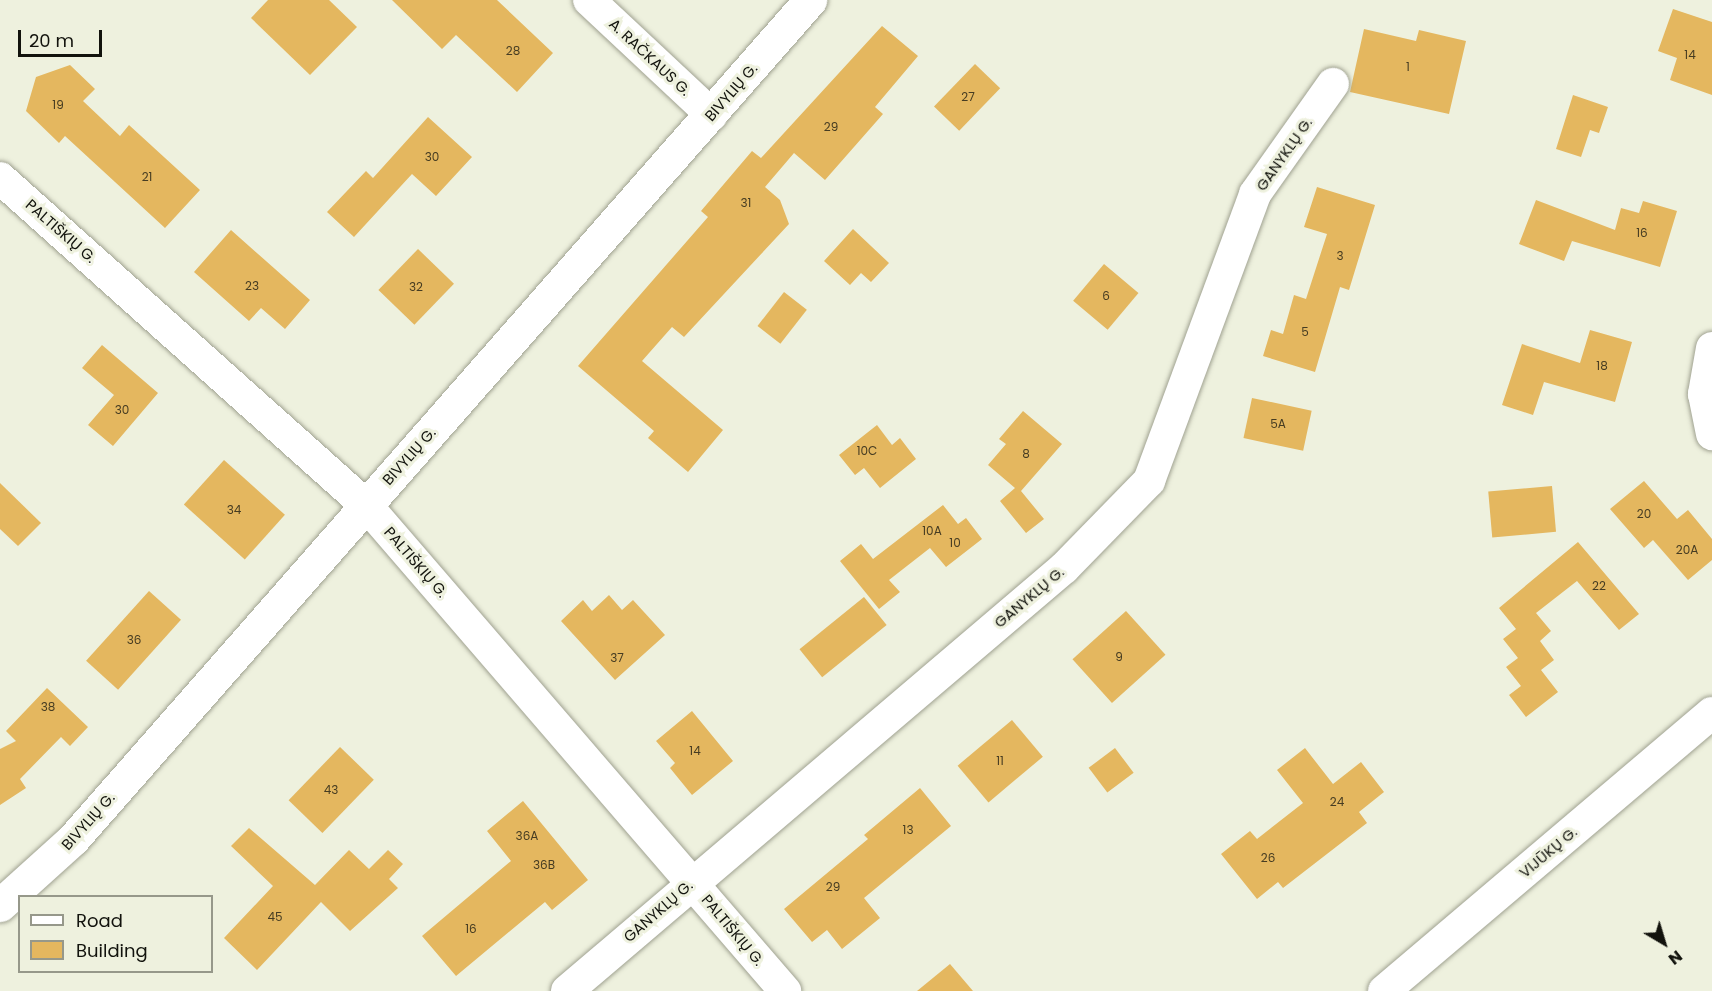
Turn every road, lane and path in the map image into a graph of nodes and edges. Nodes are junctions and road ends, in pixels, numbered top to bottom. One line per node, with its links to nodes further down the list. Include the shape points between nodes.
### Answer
1 (589, 0): 4 (street, A. RAČKAUS G.)
2 (810, 0): 4 (street, BIVYLIŲ G.)
3 (1333, 84): 10 (street, GANYKLŲ G., via 1255,194 1149,481 1064,568)
4 (712, 115): 8 (street, BIVYLIŲ G.)
5 (0, 178): 8 (street, PALTIŠKIŲ G.)
6 (1712, 348): 7 (street, via 1704,394)
7 (1712, 434)
8 (366, 505): 10 (street, PALTIŠKIŲ G.); 11 (street, BIVYLIŲ G., via 73,839)
9 (1712, 713): 14 (street, VIJŪKŲ G.)
10 (692, 881): 12 (street, GANYKLŲ G.); 13 (street, PALTIŠKIŲ G.)
11 (0, 905)
12 (567, 991)
13 (785, 991)
14 (1384, 991)

